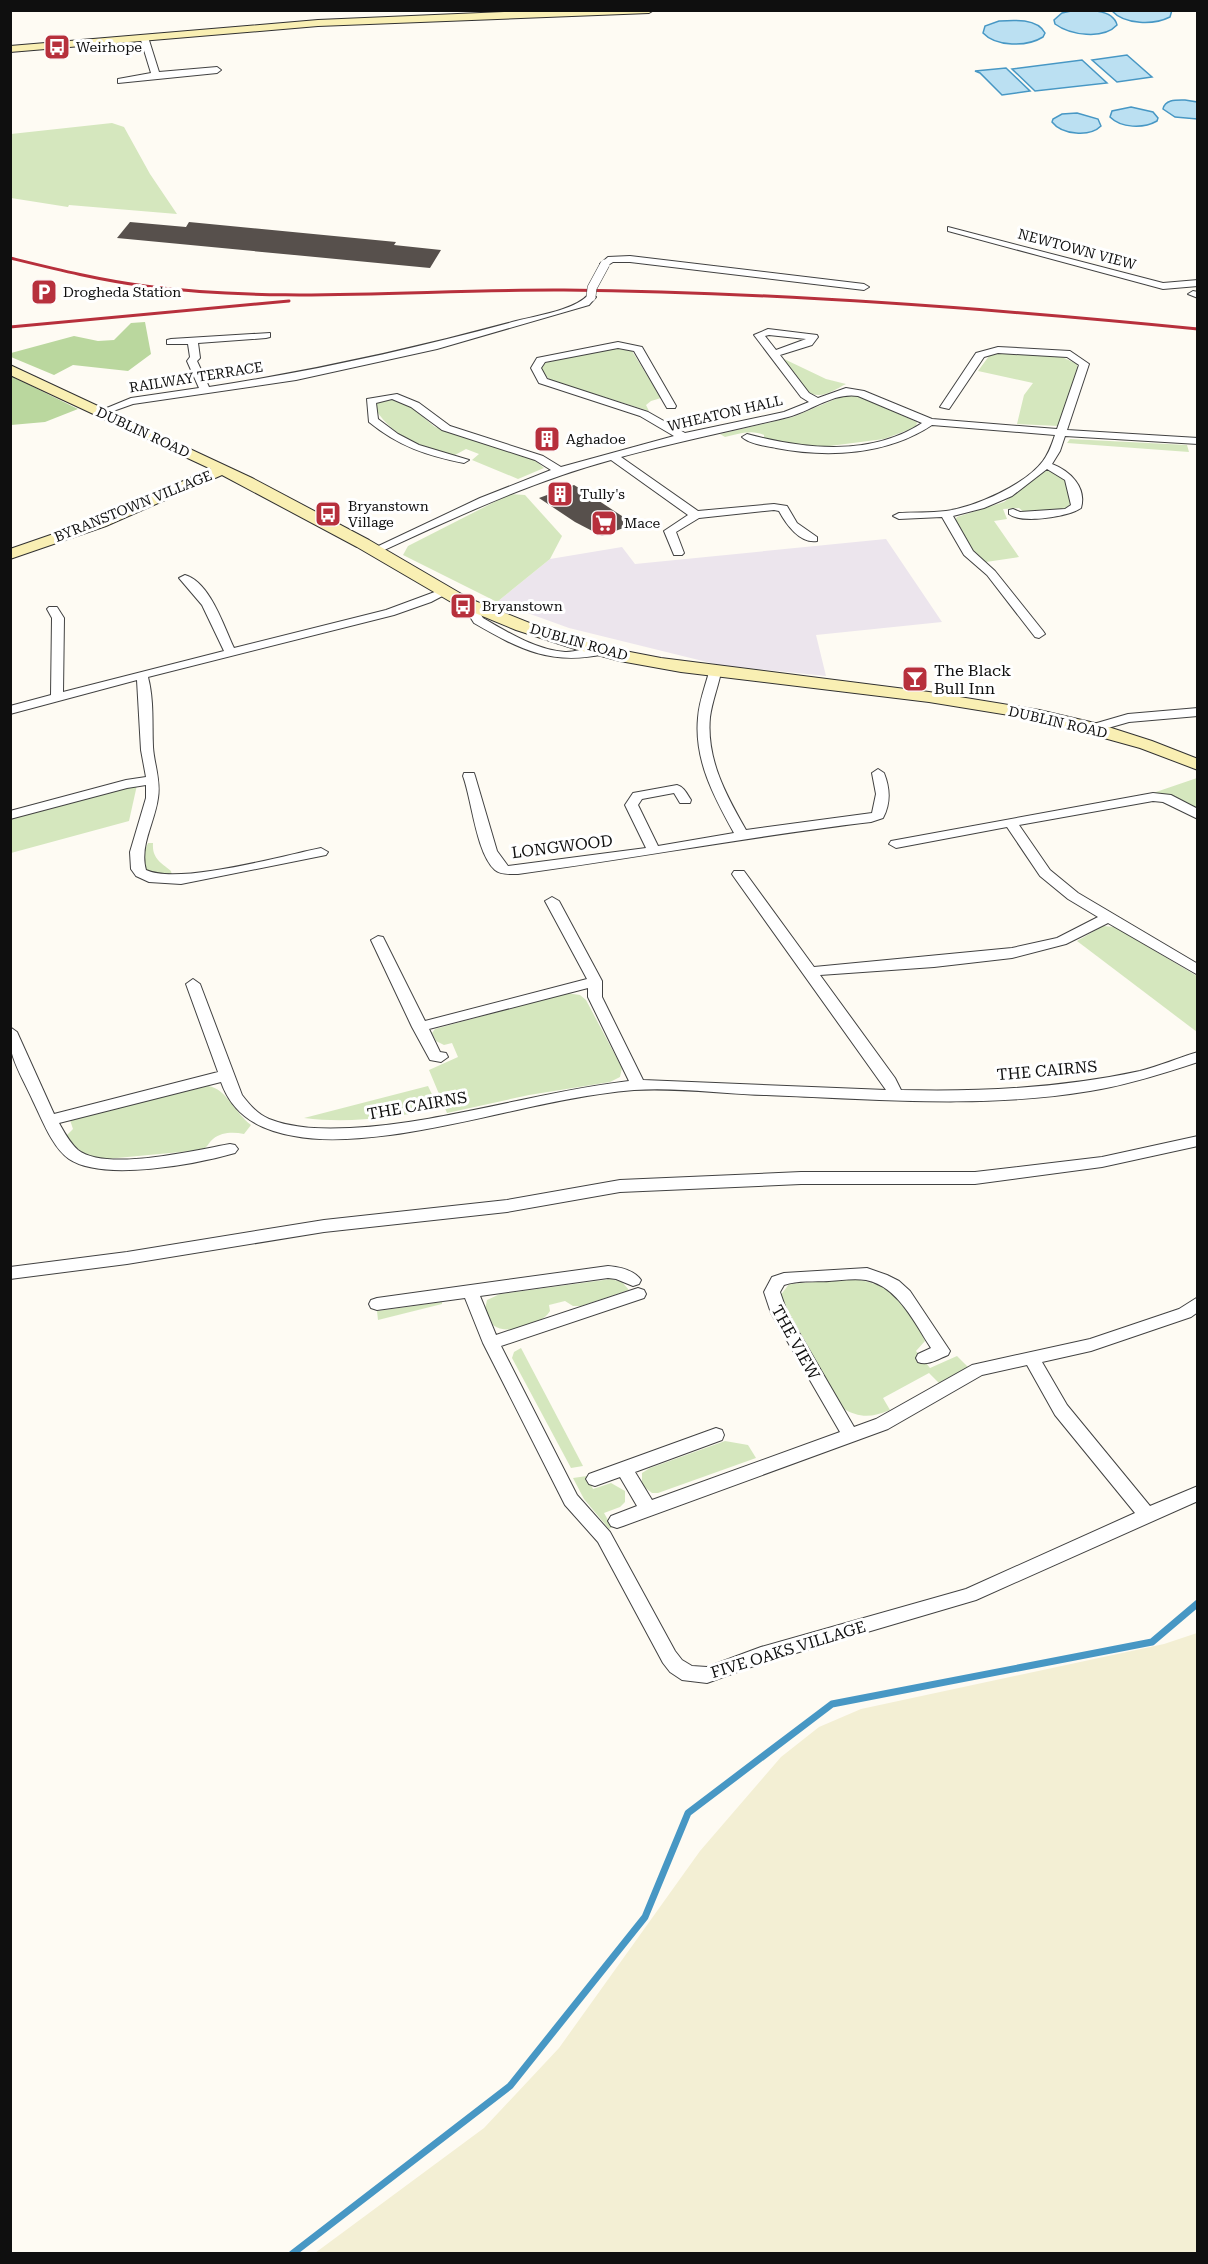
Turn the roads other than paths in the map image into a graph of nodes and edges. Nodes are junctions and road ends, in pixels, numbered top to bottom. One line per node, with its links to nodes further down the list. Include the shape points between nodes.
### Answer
1 (649, 10): 2 (main road, via 352,21)
2 (144, 38): 3 (main road); 5 (street)
3 (10, 49)
4 (217, 70): 5 (street)
5 (156, 75): 6 (street)
6 (121, 81)
7 (951, 229): 8 (street, NEWTOWN VIEW, via 1163,286)
8 (1197, 282)
9 (864, 287): 15 (street, RAILWAY TERRACE, bridge, via 611,259 592,288 591,297 580,305 527,323 296,377)
10 (266, 335): 11 (street)
11 (193, 340): 12 (street); 15 (street, via 192,361)
12 (171, 342)
13 (774, 354): 16 (street, via 805,395)
14 (10, 369): 19 (main road, DUBLIN ROAD)
15 (205, 390): 19 (street, RAILWAY TERRACE, via 131,401)
16 (816, 402): 20 (street, WHEATON HALL, via 853,391); 22 (street, WHEATON HALL, via 788,414)
17 (671, 406): 22 (street, via 638,349 618,345 568,353 541,360 536,368 543,381 645,414)
18 (945, 407): 21 (street, via 981,355 998,350 1070,354 1084,364)
19 (102, 412): 28 (main road, DUBLIN ROAD)
20 (930, 422): 21 (street, WHEATON HALL); 23 (street, via 907,436 820,450 790,449)
21 (1061, 432): 24 (street, WHEATON HALL); 27 (street)
22 (683, 437): 25 (street, WHEATON HALL)
23 (747, 437)
24 (1197, 441)
25 (613, 457): 29 (street, WHEATON HALL); 32 (street)
26 (464, 460): 29 (street, via 429,454 395,438 373,420 371,401 393,396 415,405 446,428 538,458)
27 (1046, 465): 30 (street, via 1072,479 1077,506 1068,512 1018,516); 31 (street, via 1008,494)
28 (222, 470): 35 (main road, DUBLIN ROAD); 37 (main road, BYRANSTOWN VILLAGE, via 100,523)
29 (559, 471): 35 (street, WHEATON HALL, via 484,500)
30 (1013, 512)
31 (946, 514): 33 (street); 41 (street, via 968,553 992,573)
32 (696, 515): 34 (street, via 783,508 792,525); 36 (street, via 670,531)
33 (899, 516)
34 (813, 539)
35 (376, 550): 39 (main road, DUBLIN ROAD)
36 (678, 553)
37 (10, 554)
38 (185, 578): 42 (street, via 213,610)
39 (444, 592): 42 (street, via 421,603); 43 (main road, DUBLIN ROAD, via 549,635 600,651)
40 (53, 609): 45 (street, via 58,618)
41 (1039, 634)
42 (231, 653): 44 (street)
43 (715, 672): 48 (main road, DUBLIN ROAD, via 925,697); 57 (street, via 704,717 705,759)
44 (141, 674): 45 (street); 52 (street)
45 (57, 697): 46 (street)
46 (10, 710)
47 (1197, 712): 48 (street, via 1128,718)
48 (1094, 728): 49 (main road, DUBLIN ROAD)
49 (1197, 765)
50 (879, 773): 57 (street, LONGWOOD, via 884,800 878,815)
51 (469, 776): 59 (street, LONGWOOD, via 493,858 506,870)
52 (153, 780): 54 (street); 60 (street, via 136,860 146,877 181,880)
53 (685, 800): 59 (street, via 677,789 638,796 631,805)
54 (10, 815)
55 (1197, 815): 56 (street, via 1166,798 1153,797)
56 (1011, 823): 58 (street); 63 (street, via 1045,873)
57 (741, 834): 59 (street, LONGWOOD)
58 (896, 844)
59 (654, 850)
60 (321, 852)
61 (739, 874): 66 (street)
62 (552, 901): 67 (street)
63 (1108, 917): 65 (street); 66 (street, via 1061,941 1012,953)
64 (378, 940): 69 (street)
65 (1197, 971)
66 (811, 972): 75 (street)
67 (595, 981): 69 (street); 74 (street, via 595,998)
68 (193, 984): 73 (street, THE CAIRNS)
69 (419, 1027): 71 (street, via 435,1056)
70 (10, 1032): 76 (street)
71 (441, 1057)
72 (1197, 1057): 75 (street, THE CAIRNS, via 1176,1066 1091,1086 1024,1093)
73 (227, 1075): 74 (street, THE CAIRNS, via 236,1098 252,1116 277,1128 316,1133 400,1128); 76 (street)
74 (638, 1085): 75 (street, THE CAIRNS)
75 (896, 1095)
76 (51, 1120): 78 (street, via 62,1143 80,1159 92,1163 134,1164)
77 (1197, 1141): 79 (street, via 1102,1162 975,1178 801,1178 620,1186 507,1206 324,1226)
78 (230, 1149)
79 (10, 1274)
80 (470, 1291): 81 (street); 83 (street, FIVE OAKS VILLAGE); 83 (street, via 608,1272 619,1273 636,1287)
81 (377, 1304)
82 (1197, 1304): 84 (street, via 1185,1313 1091,1345)
83 (491, 1343): 92 (street, FIVE OAKS VILLAGE, via 571,1500 604,1537 669,1657 689,1674 707,1675 761,1655 970,1595)
84 (1030, 1357): 87 (street, via 978,1370 882,1424); 92 (street, via 1061,1410)
85 (924, 1358): 87 (street, THE VIEW, via 942,1351 893,1285 867,1274 814,1275 778,1281 772,1292 779,1313)
86 (716, 1435): 88 (street)
87 (850, 1435): 91 (street)
88 (624, 1469): 89 (street); 91 (street)
89 (595, 1479)
90 (1197, 1493): 92 (street, FIVE OAKS VILLAGE)
91 (648, 1509): 93 (street)
92 (1148, 1516)
93 (617, 1521)

